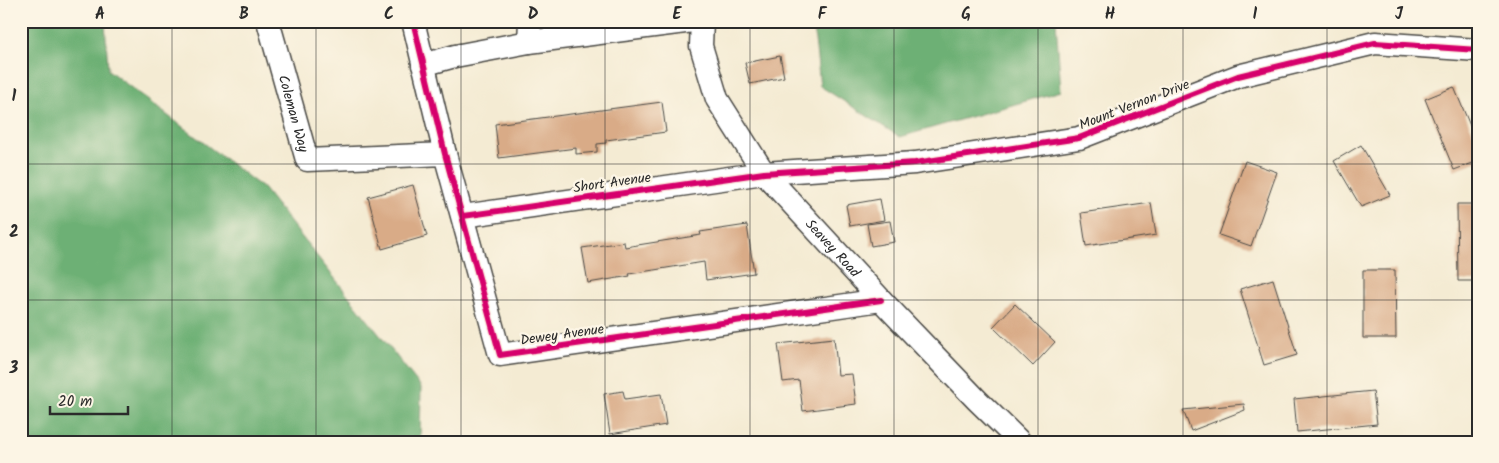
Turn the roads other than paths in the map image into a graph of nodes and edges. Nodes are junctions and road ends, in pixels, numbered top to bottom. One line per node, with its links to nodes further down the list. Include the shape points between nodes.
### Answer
1 (268, 21): 8 (street, Coleman Way, via 307,160)
2 (413, 21): 7 (street, Dewey Avenue)
3 (693, 21): 5 (street)
4 (702, 21): 9 (street, Seavey Road, via 701,46 717,99)
5 (530, 32): 7 (street)
6 (1478, 50): 9 (street, Mount Vernon Drive, via 1375,44 1238,76 1079,138 915,163)
7 (423, 65): 8 (street, Dewey Avenue)
8 (445, 154): 10 (street, Dewey Avenue)
9 (764, 173): 10 (street, Short Avenue); 11 (street, Seavey Road)
10 (463, 216): 11 (street, Dewey Avenue, via 500,355)
11 (881, 300): 12 (street, Seavey Road)
12 (1020, 442)

